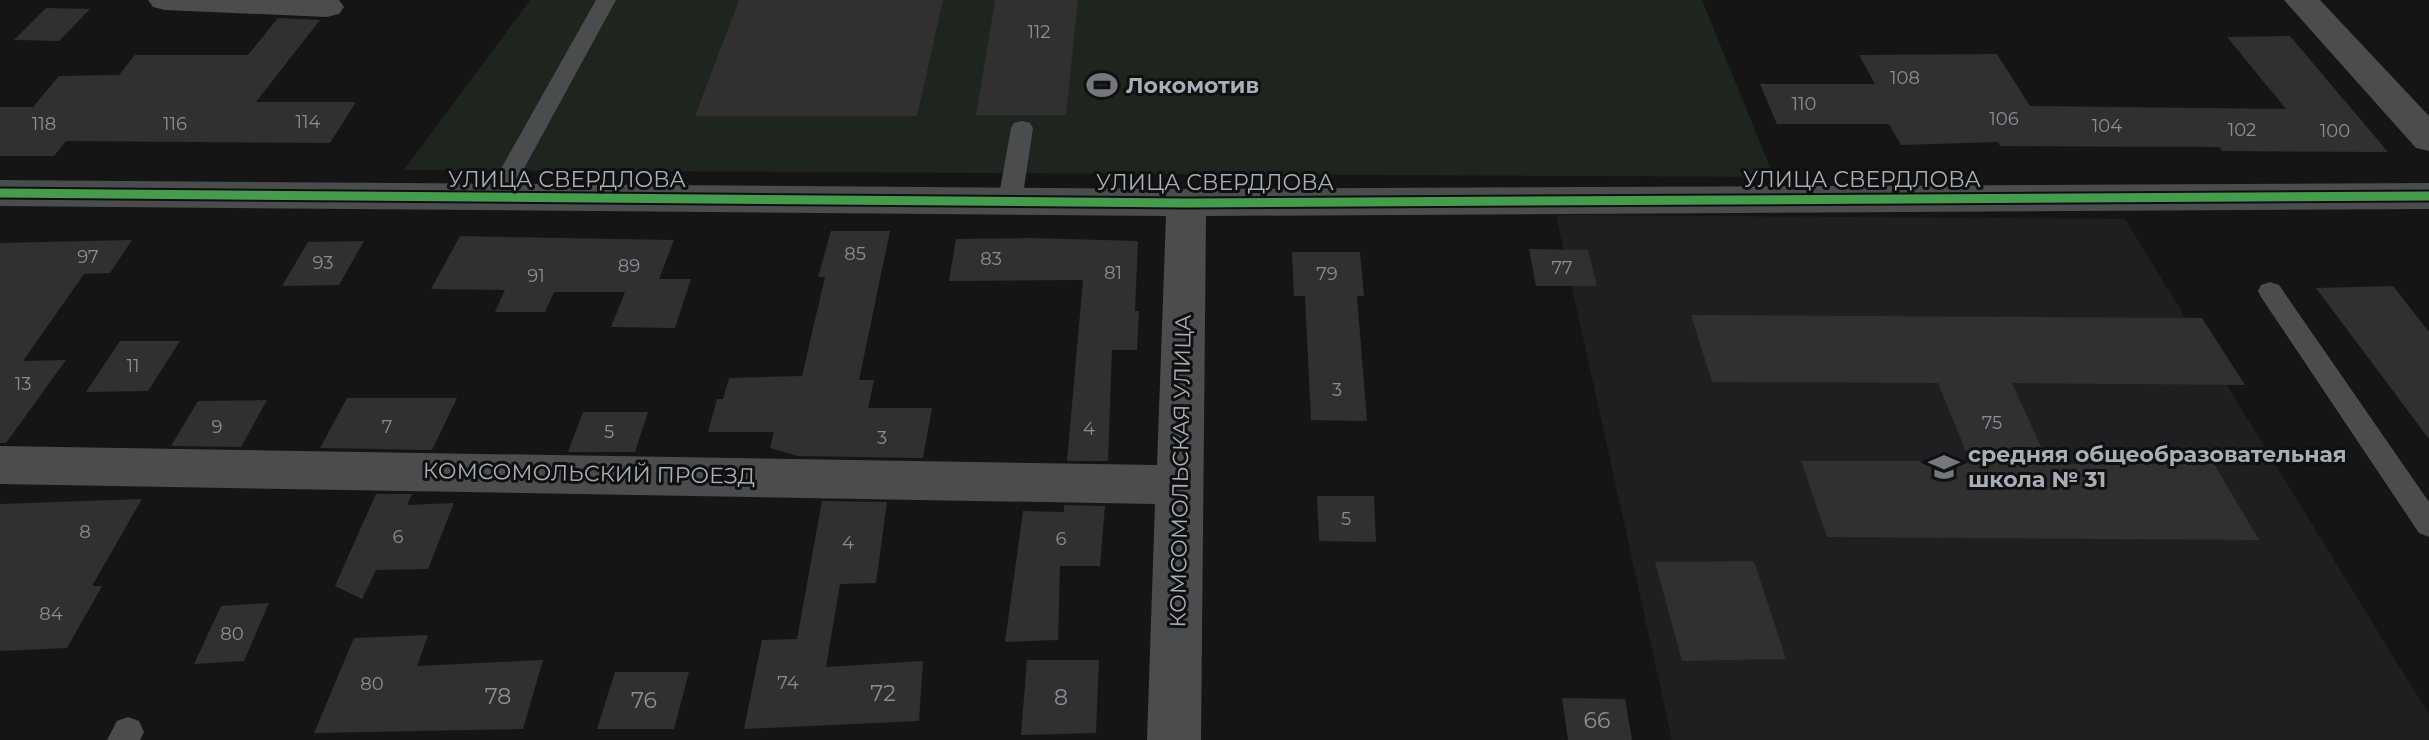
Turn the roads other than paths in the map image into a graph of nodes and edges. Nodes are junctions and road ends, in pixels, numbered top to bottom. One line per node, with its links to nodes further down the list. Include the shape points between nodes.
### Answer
1 (165, 0): 4 (street)
2 (606, 0): 9 (lane)
3 (2301, 0): 6 (street)
4 (327, 7)
5 (1022, 128): 10 (lane)
6 (2429, 139)
7 (0, 193): 9 (street, УЛИЦА СВЕРДЛОВА)
8 (2429, 196): 11 (street, УЛИЦА СВЕРДЛОВА)
9 (496, 199): 10 (street, УЛИЦА СВЕРДЛОВА)
10 (1010, 201): 11 (street, УЛИЦА СВЕРДЛОВА)
11 (1186, 203): 14 (street, КОМСОМОЛЬСКАЯ УЛИЦА)
12 (2270, 291): 15 (lane)
13 (0, 465): 14 (street, КОМСОМОЛЬСКИЙ ПРОЕЗД)
14 (1179, 485): 16 (street, КОМСОМОЛЬСКАЯ УЛИЦА)
15 (2429, 525)
16 (1174, 740)

